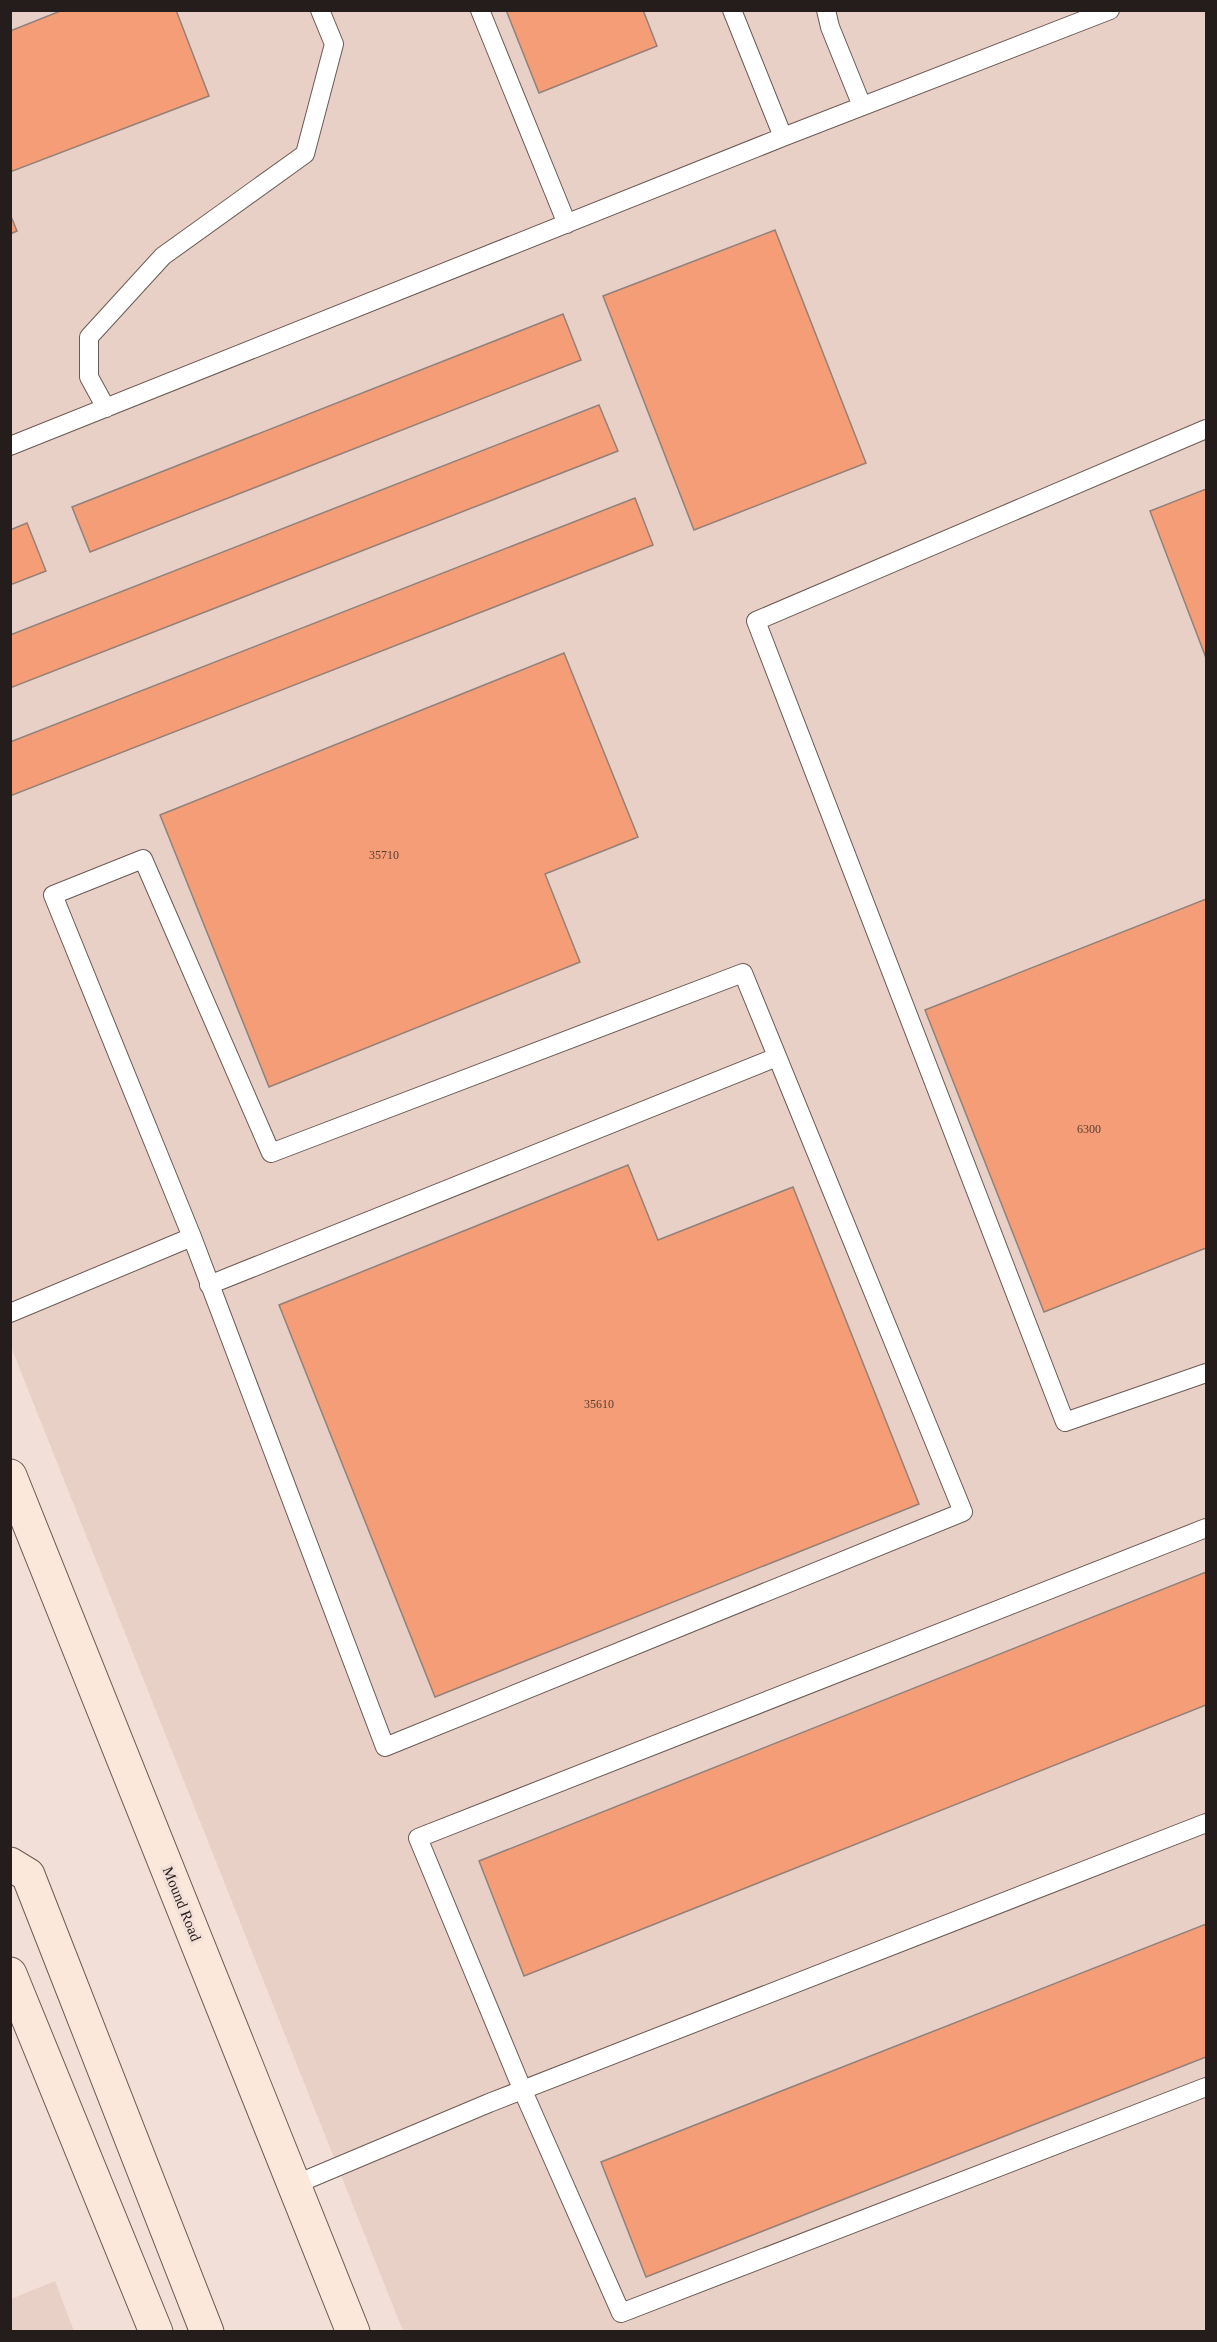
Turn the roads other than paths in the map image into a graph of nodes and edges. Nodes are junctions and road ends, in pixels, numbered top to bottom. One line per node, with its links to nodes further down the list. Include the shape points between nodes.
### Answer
1 (320, 10): 9 (lane, via 334,44 305,153 163,256 89,337 89,377)
2 (480, 10): 8 (lane)
3 (732, 10): 7 (lane)
4 (826, 10): 6 (lane)
5 (1110, 10): 6 (lane)
6 (862, 106): 7 (lane)
7 (783, 137): 8 (lane)
8 (567, 224): 9 (lane)
9 (106, 408): 11 (lane)
10 (1206, 429): 16 (lane, via 756,621 1065,1422)
11 (10, 446)
12 (777, 1057): 13 (lane, via 743,973 271,1153 143,859 53,895); 14 (lane); 14 (lane, via 963,1512 385,1747)
13 (192, 1237): 14 (lane); 15 (lane)
14 (209, 1285)
15 (10, 1313)
16 (1206, 1373)
17 (10, 1476): 24 (main road, Mound Road)
18 (1206, 1528): 23 (lane, via 418,1838)
19 (1206, 1823): 23 (lane)
20 (10, 1864): 26 (main road, via 28,1875)
21 (10, 1974): 25 (main road)
22 (1206, 2087): 23 (lane, via 621,2313)
23 (523, 2091): 24 (lane)
24 (294, 2185): 27 (main road, Mound Road)
25 (156, 2331)
26 (207, 2331)
27 (353, 2331)

